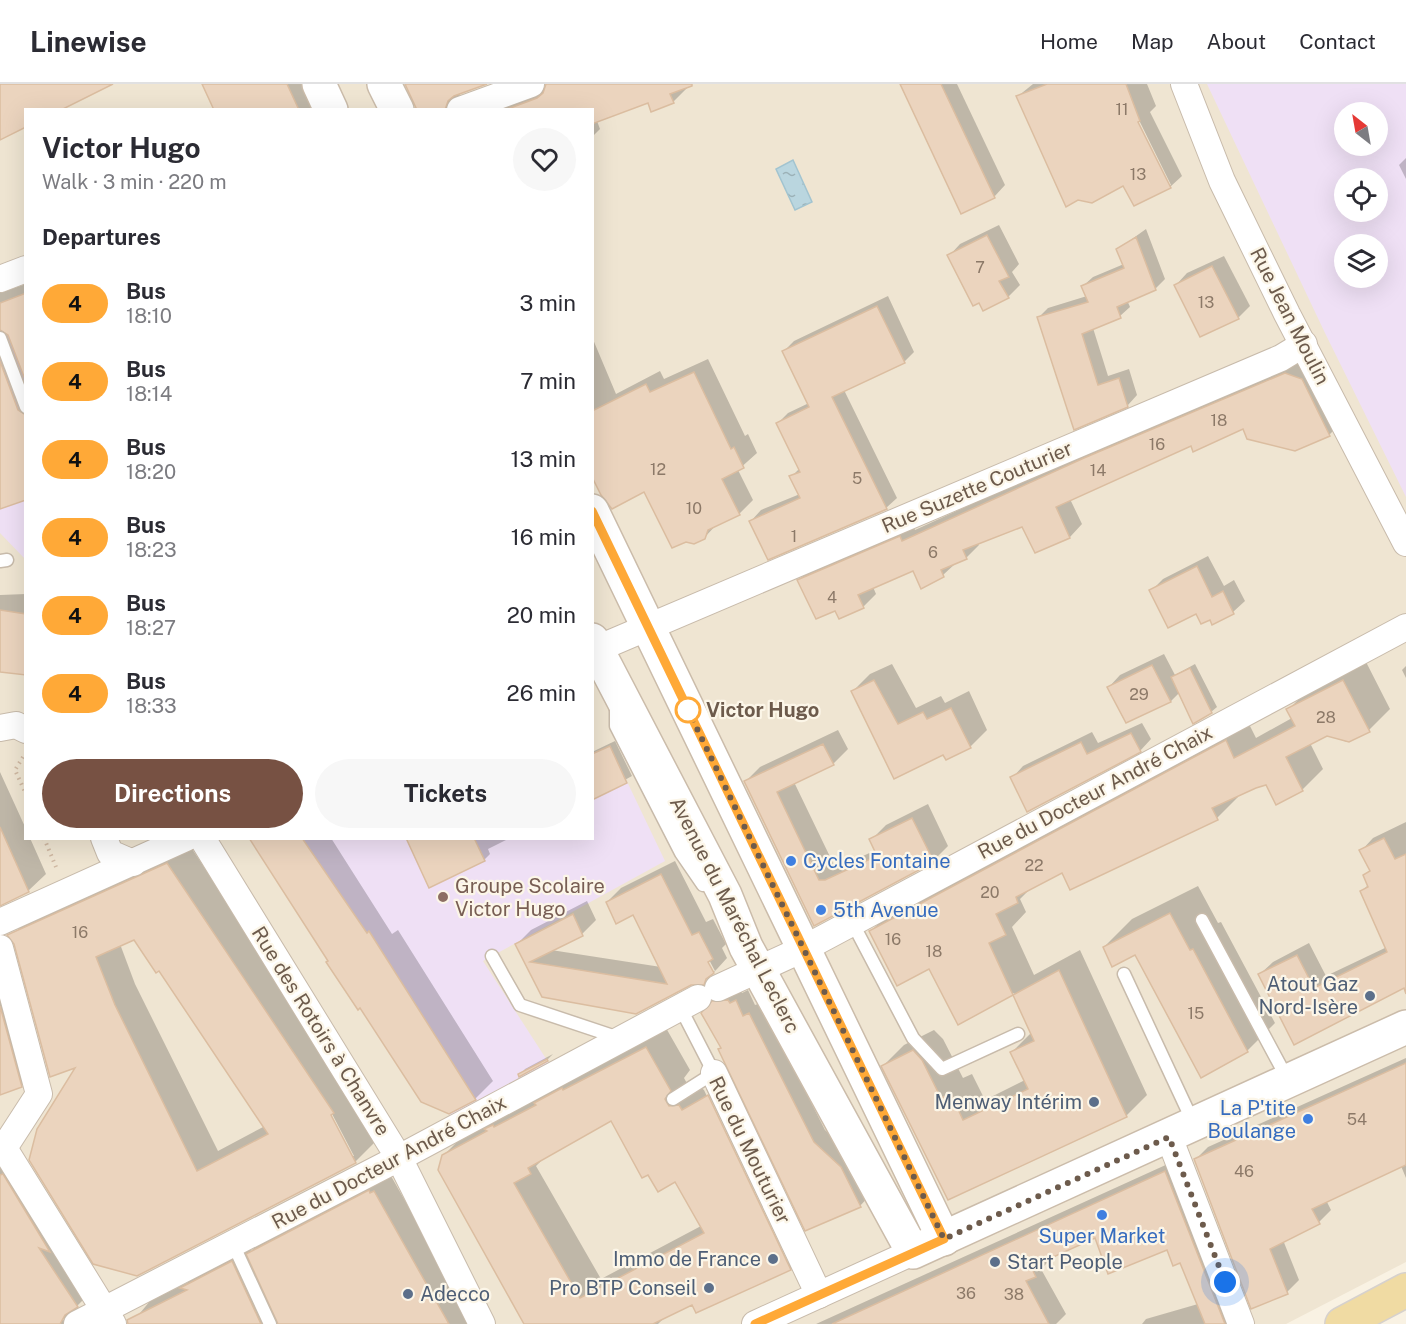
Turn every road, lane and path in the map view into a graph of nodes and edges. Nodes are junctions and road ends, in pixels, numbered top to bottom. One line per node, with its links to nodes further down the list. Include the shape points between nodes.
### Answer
1 (319, 84): 5 (street)
2 (384, 84): 6 (street)
3 (531, 84): 7 (street)
4 (1184, 84): 11 (street, Rue Jean Moulin, via 1222,181)
5 (330, 108)
6 (396, 108)
7 (465, 108)
8 (24, 270): 9 (street)
9 (0, 279)
10 (0, 338): 12 (lane)
11 (1304, 344): 14 (street, Rue Jean Moulin); 15 (street, Rue Suzette Couturier, via 1281,358)
12 (24, 402)
13 (594, 515): 15 (street)
14 (1406, 543)
15 (649, 626): 17 (street, Rue Suzette Couturier); 30 (street)
16 (1406, 627): 28 (street, Rue du Docteur André Chaix)
17 (594, 646): 32 (street, Avenue du Maréchal Leclerc, via 616,681)
18 (0, 728): 19 (street, via 16,725)
19 (24, 729)
20 (24, 756): 21 (path, via 15,770)
21 (24, 790)
22 (105, 840): 25 (street, via 110,853)
23 (182, 840): 25 (street)
24 (203, 840): 43 (street, Rue des Rotoirs à Chanvre)
25 (133, 863): 27 (street)
26 (1202, 920): 39 (lane)
27 (0, 922)
28 (852, 922): 30 (street, Rue du Docteur André Chaix); 36 (lane, via 913,1038 942,1070)
29 (0, 948): 42 (street, via 39,1094)
30 (803, 949): 32 (street, Rue du Docteur André Chaix); 44 (street)
31 (492, 956): 37 (lane, via 520,1005)
32 (753, 958): 34 (street, Rue du Docteur André Chaix); 46 (street, Avenue du Maréchal Leclerc)
33 (1124, 974): 41 (lane)
34 (699, 998): 37 (street, Rue du Docteur André Chaix); 38 (lane, Rue du Mouturier)
35 (1406, 1027): 39 (street)
36 (1018, 1034)
37 (620, 1039): 43 (street, Rue du Docteur André Chaix)
38 (714, 1074): 40 (lane); 48 (street, Rue du Mouturier)
39 (1289, 1081): 41 (street)
40 (673, 1099)
41 (1182, 1131): 44 (street); 54 (street)
42 (2, 1148): 49 (street)
43 (399, 1158): 45 (street, Rue du Docteur André Chaix); 52 (street, Rue des Rotoirs à Chanvre)
44 (944, 1239): 46 (street)
45 (233, 1244): 49 (street, Rue du Docteur André Chaix); 51 (lane)
46 (913, 1252): 48 (street)
47 (1406, 1290): 55 (main road)
48 (819, 1294): 53 (street)
49 (109, 1317): 50 (street, Rue du Docteur André Chaix)
50 (77, 1324)
51 (270, 1324)
52 (482, 1324)
53 (755, 1324)
54 (1240, 1324)
55 (1342, 1324)

